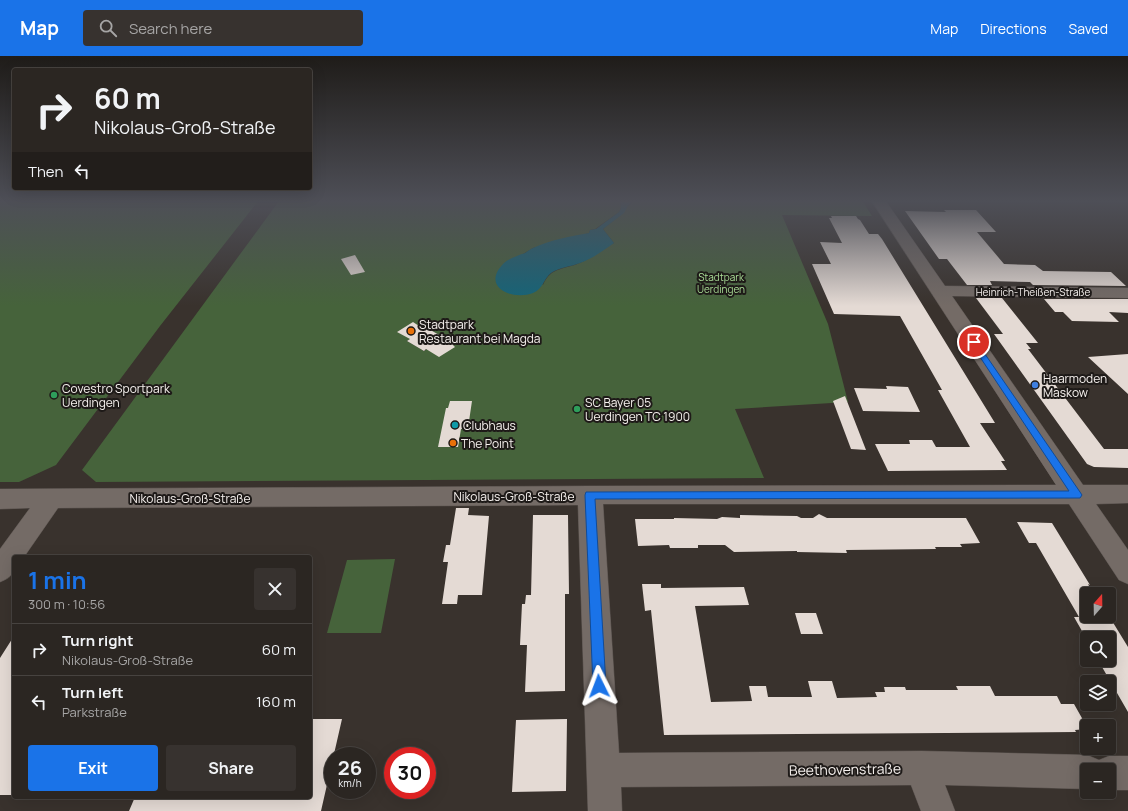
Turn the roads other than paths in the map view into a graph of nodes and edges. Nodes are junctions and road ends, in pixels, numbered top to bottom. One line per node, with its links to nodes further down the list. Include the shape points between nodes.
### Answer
1 (902, 235): 2 (street)
2 (939, 291): 3 (street, Heinrich-Theißen-Straße); 6 (street)
3 (1128, 293)
4 (1128, 494): 6 (street, Nikolaus-Groß-Straße)
5 (590, 495): 6 (street, Nikolaus-Groß-Straße); 8 (street, Nikolaus-Groß-Straße); 12 (street)
6 (1077, 495): 10 (street)
7 (0, 499): 8 (street, Nikolaus-Groß-Straße)
8 (51, 499): 9 (street)
9 (0, 570)
10 (1128, 572)
11 (922, 768): 12 (street, Beethovenstraße); 13 (street, Beethovenstraße); 17 (street)
12 (603, 770): 16 (street)
13 (1080, 772)
14 (1116, 773): 15 (street)
15 (1128, 773)
16 (605, 811)
17 (938, 811)

